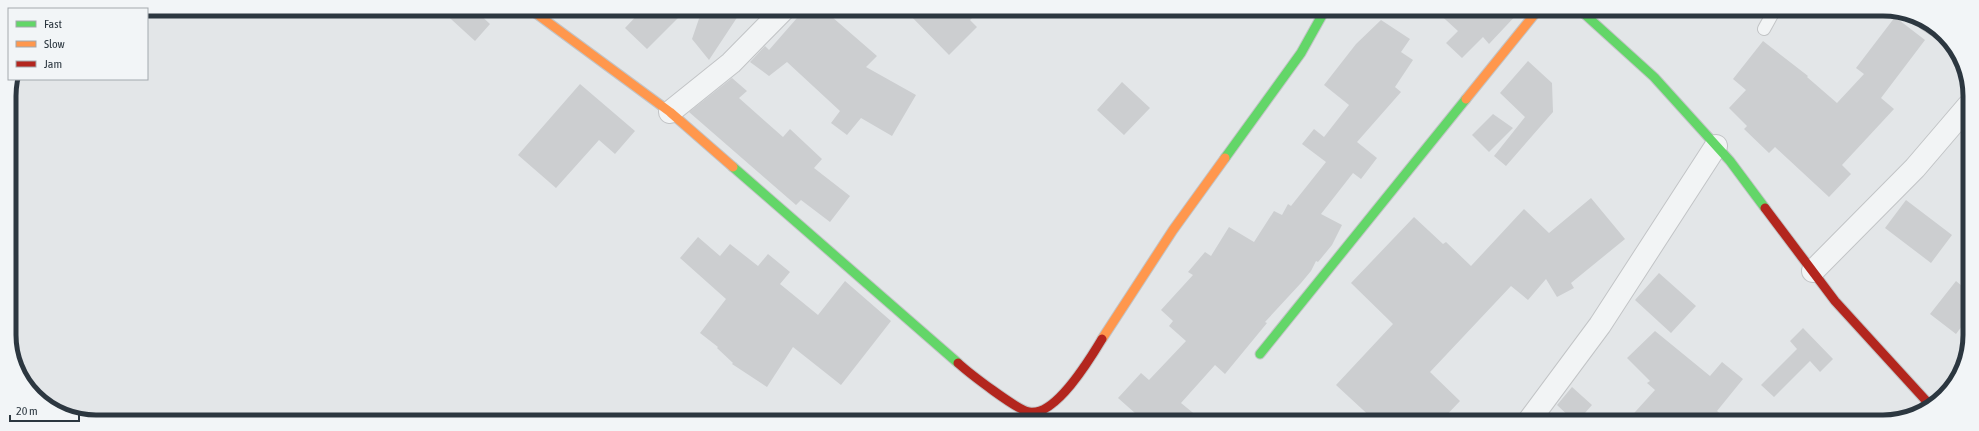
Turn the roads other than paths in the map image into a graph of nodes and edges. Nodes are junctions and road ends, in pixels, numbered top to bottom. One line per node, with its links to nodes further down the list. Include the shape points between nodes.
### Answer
1 (540, 16): 8 (street)
2 (778, 16): 8 (street, via 731,63)
3 (1322, 16): 14 (street, via 1301,53 1173,230 1080,374)
4 (1533, 16): 12 (street)
5 (1587, 16): 10 (street, via 1654,77)
6 (1771, 16): 7 (lane)
7 (1764, 29)
8 (670, 112): 14 (street, via 967,371 1014,404 1029,412)
9 (1963, 112): 11 (street, via 1915,168)
10 (1716, 146): 11 (street); 15 (street, via 1600,325)
11 (1813, 271): 13 (street, via 1835,301)
12 (1260, 354)
13 (1927, 402)
14 (1043, 415)
15 (1533, 415)

